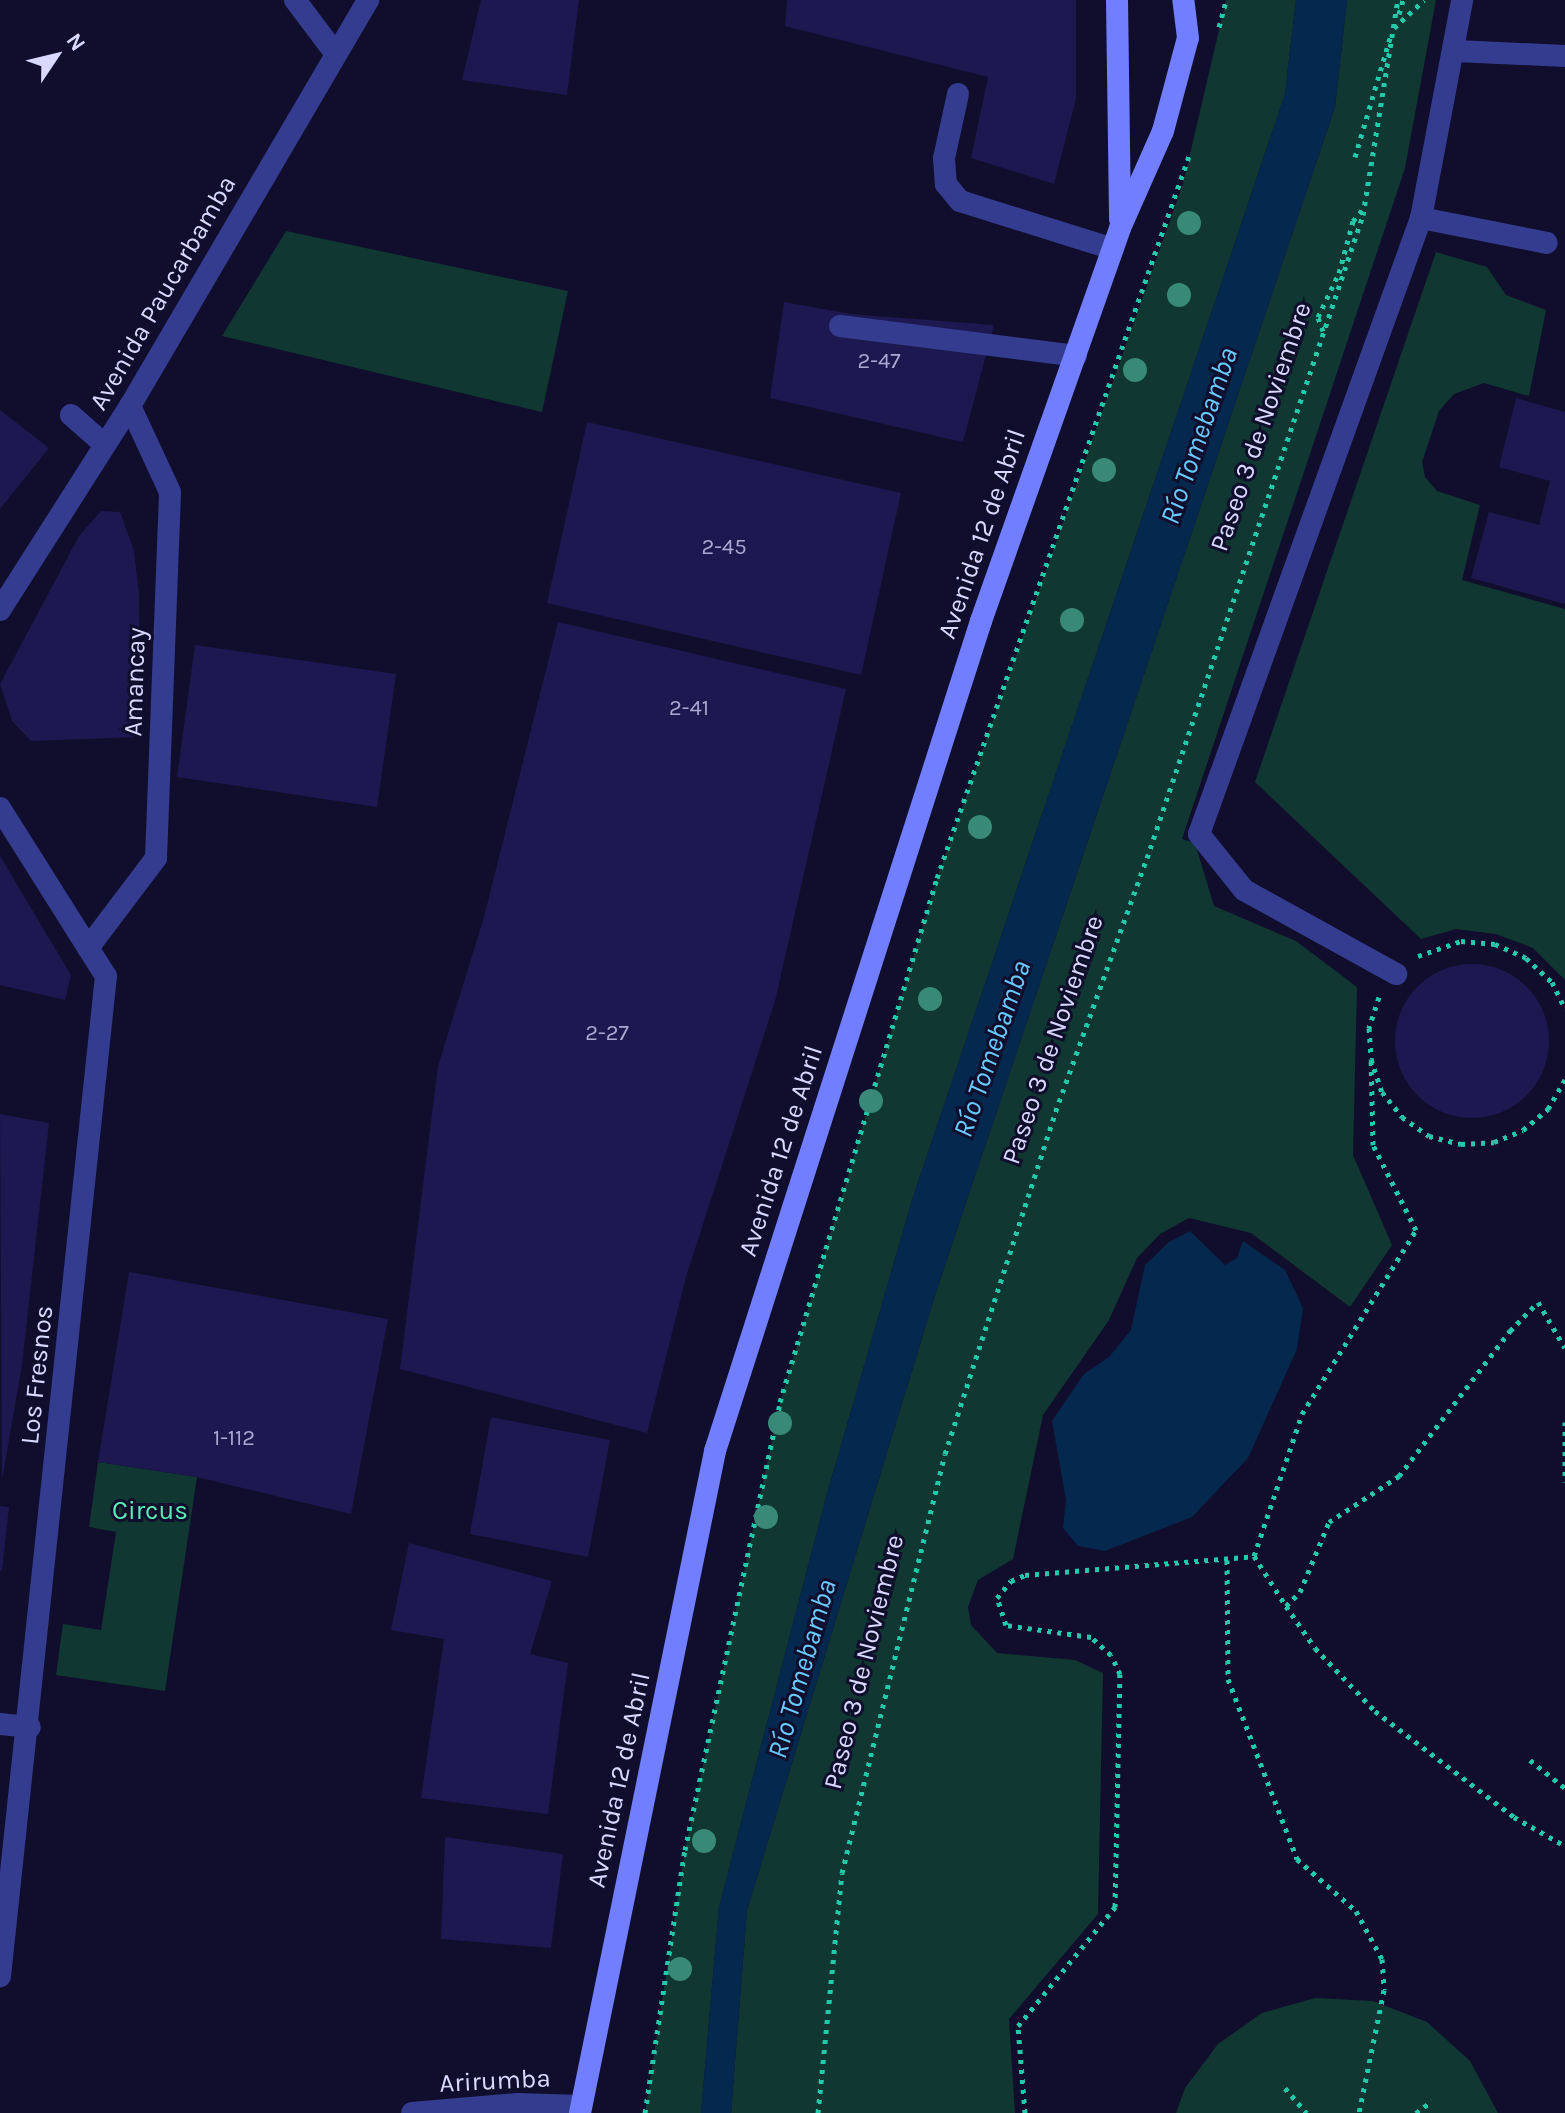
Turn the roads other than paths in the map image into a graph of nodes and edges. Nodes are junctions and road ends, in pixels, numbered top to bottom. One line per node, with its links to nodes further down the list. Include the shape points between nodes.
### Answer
1 (295, 0): 9 (street)
2 (368, 0): 9 (street, Avenida Paucarbamba)
3 (1183, 0): 7 (main road, Avenida 12 de Abril)
4 (1191, 0): 7 (main road)
5 (1462, 0): 8 (street)
6 (1116, 5): 13 (main road, Avenida 12 de Abril)
7 (1188, 38): 13 (main road, Avenida 12 de Abril, via 1163,131)
8 (1456, 51): 10 (street); 12 (street)
9 (335, 53): 17 (street, Avenida Paucarbamba)
10 (1565, 56)
11 (958, 94): 13 (street, via 944,158 946,184 960,201)
12 (1421, 218): 14 (street); 23 (street, via 1199,834 1244,890)
13 (1116, 238): 16 (main road, Avenida 12 de Abril)
14 (1547, 243)
15 (840, 326): 16 (street)
16 (1076, 356): 27 (main road, Avenida 12 de Abril, via 981,621 715,1451)
17 (130, 406): 19 (street, Avenida Paucarbamba); 22 (street, Amancay, via 170,492 156,858)
18 (71, 415): 19 (street)
19 (105, 445): 20 (street, Avenida Paucarbamba)
20 (0, 610)
21 (0, 808): 22 (street, Los Fresnos)
22 (88, 948): 25 (street, Los Fresnos, via 106,976)
23 (1396, 974)
24 (0, 1724): 25 (street)
25 (30, 1727): 26 (street, Los Fresnos)
26 (0, 1976)
27 (581, 2109): 28 (street, Arirumba, via 518,2104)
28 (412, 2113)

